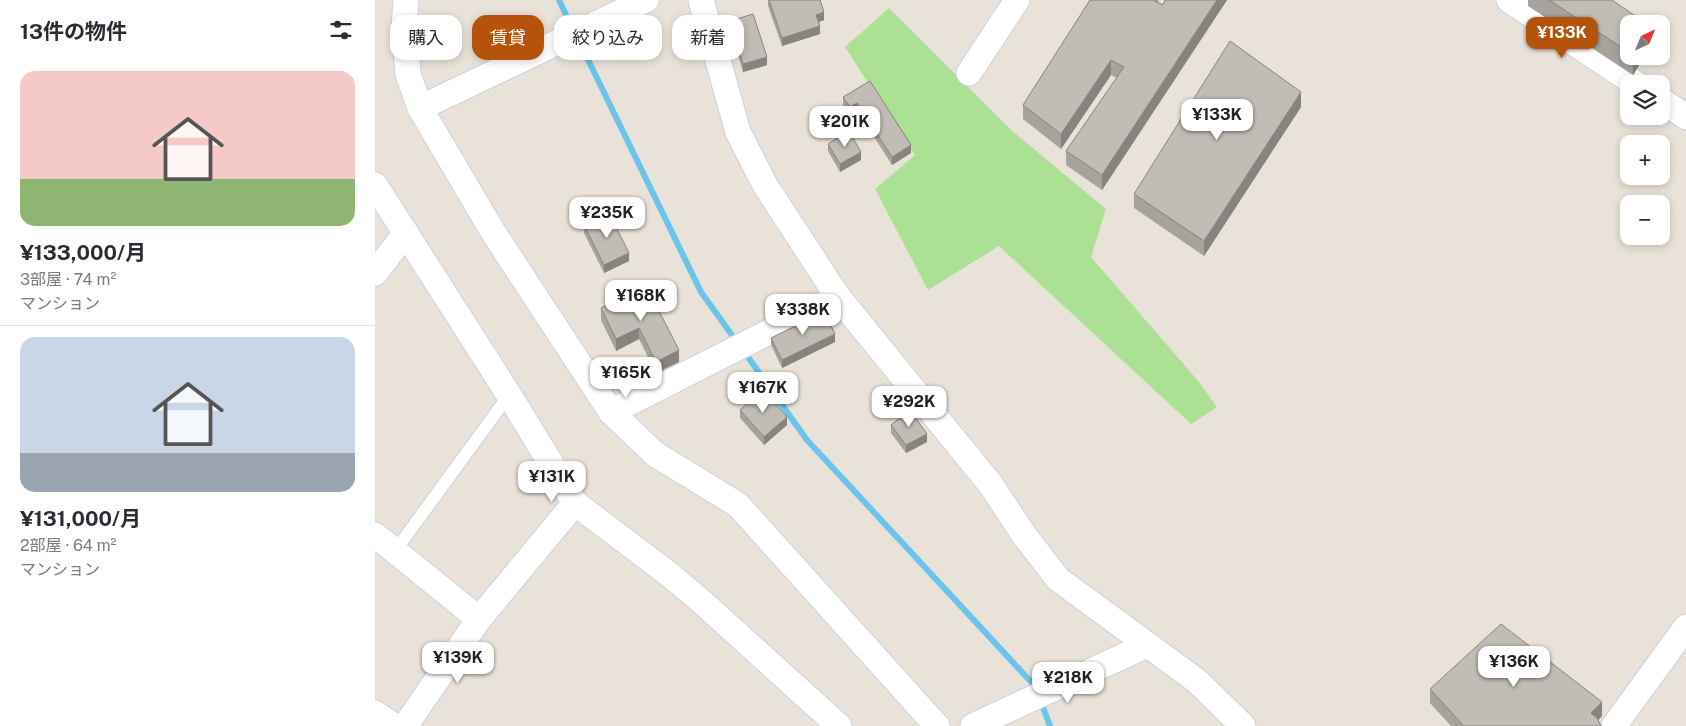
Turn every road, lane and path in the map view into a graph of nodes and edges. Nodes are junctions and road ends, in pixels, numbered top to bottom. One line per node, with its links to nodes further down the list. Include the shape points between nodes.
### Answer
1 (406, 0): 9 (street, via 404,28 408,74)
2 (645, 0): 9 (street)
3 (701, 0): 14 (street, via 738,132 765,185)
4 (1017, 0): 6 (street)
5 (1509, 0): 7 (street)
6 (969, 72)
7 (1622, 75)
8 (1670, 106): 10 (street)
9 (420, 108): 16 (street, via 493,232)
10 (1686, 117)
11 (375, 185): 12 (street)
12 (406, 233): 13 (street); 15 (street)
13 (375, 273)
14 (838, 298): 16 (street); 22 (street, via 991,485 1058,579)
15 (509, 395): 17 (street); 19 (lane)
16 (611, 412): 27 (street, via 655,454 738,505)
17 (575, 503): 20 (street); 26 (street, via 702,602)
18 (375, 536): 19 (street)
19 (395, 551): 20 (street)
20 (479, 619): 25 (street)
21 (1686, 627): 30 (street)
22 (1147, 645): 28 (street); 29 (street, via 1197,682)
23 (375, 713): 24 (street)
24 (394, 726)
25 (405, 726)
26 (839, 726)
27 (937, 726)
28 (973, 726)
29 (1243, 726)
30 (1614, 726)

